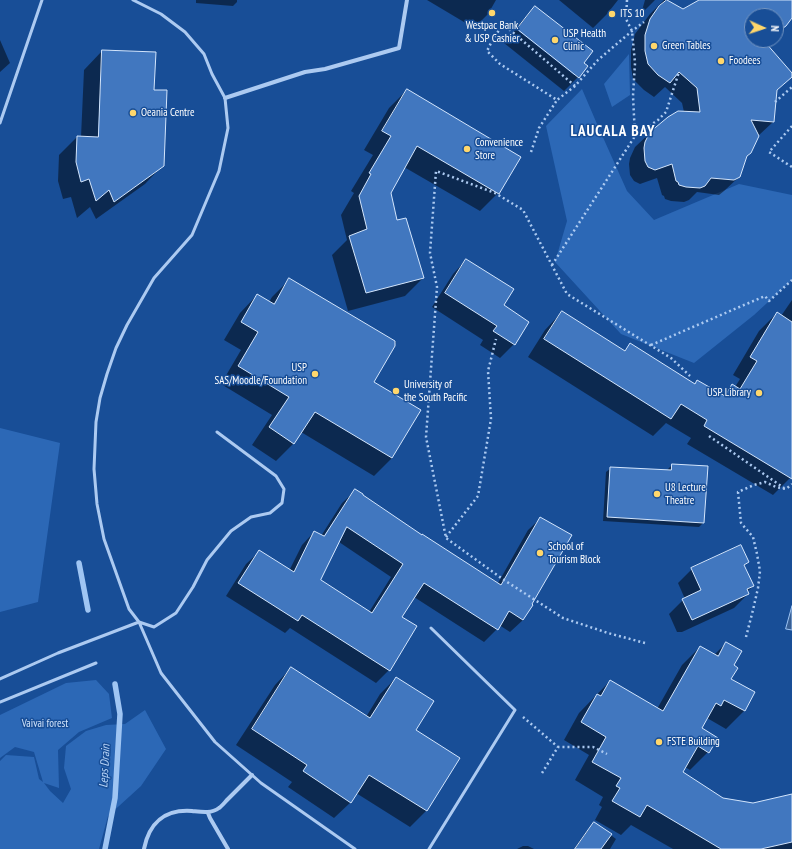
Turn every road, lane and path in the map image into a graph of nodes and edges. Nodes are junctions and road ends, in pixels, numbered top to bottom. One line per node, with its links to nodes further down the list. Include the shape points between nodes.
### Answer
1 (42, 0): 13 (lane)
2 (133, 0): 10 (lane, via 161,14 185,32 204,54)
3 (407, 0): 10 (street, via 399,48 325,69 305,72)
4 (626, 0): 6 (path, via 626,19)
5 (644, 22): 6 (path)
6 (632, 31): 8 (path, via 598,60); 15 (path, via 636,63 633,96)
7 (679, 72): 15 (path, via 666,112)
8 (575, 86): 11 (path); 11 (path, via 509,29 501,27 487,51 500,64)
9 (792, 87): 12 (path)
10 (225, 98): 28 (lane, via 228,128 219,171 192,235 154,278 127,325 116,348 100,398 96,422 96,504 104,539 129,609)
11 (557, 100): 16 (path, via 539,128)
12 (775, 102)
13 (0, 123)
14 (792, 126): 17 (path, via 769,152)
15 (635, 136): 18 (path)
16 (531, 152)
17 (792, 167)
18 (552, 265): 21 (path, via 567,294); 27 (path, via 523,210 495,193 436,171 430,253 437,287 426,437)
19 (792, 280): 21 (path, via 769,301 765,296)
20 (496, 339): 27 (path, via 488,371 491,419 478,496)
21 (651, 346): 22 (path, via 671,358)
22 (690, 376)
23 (217, 432): 28 (lane, via 276,476 284,489 282,503 270,513 251,517 231,531 207,560 176,613 154,626)
24 (709, 436): 26 (path)
25 (792, 484): 26 (path)
26 (786, 489): 30 (path, via 765,482 738,492 741,523 752,537 760,571)
27 (446, 538): 31 (path, via 563,618)
28 (139, 622): 33 (lane, via 58,653); 39 (lane, via 161,673 215,742)
29 (432, 628): 35 (lane)
30 (746, 637)
31 (645, 643)
32 (96, 663): 34 (lane)
33 (0, 679)
34 (0, 702)
35 (514, 710): 36 (path); 44 (lane)
36 (558, 747): 37 (path, via 593,747); 38 (path)
37 (607, 754)
38 (542, 773)
39 (252, 774): 40 (street, via 219,808); 43 (lane)
40 (208, 813): 41 (street, via 190,811 166,815 156,822 146,838); 42 (street)
41 (144, 849)
42 (228, 849)
43 (355, 849)
44 (429, 849)

